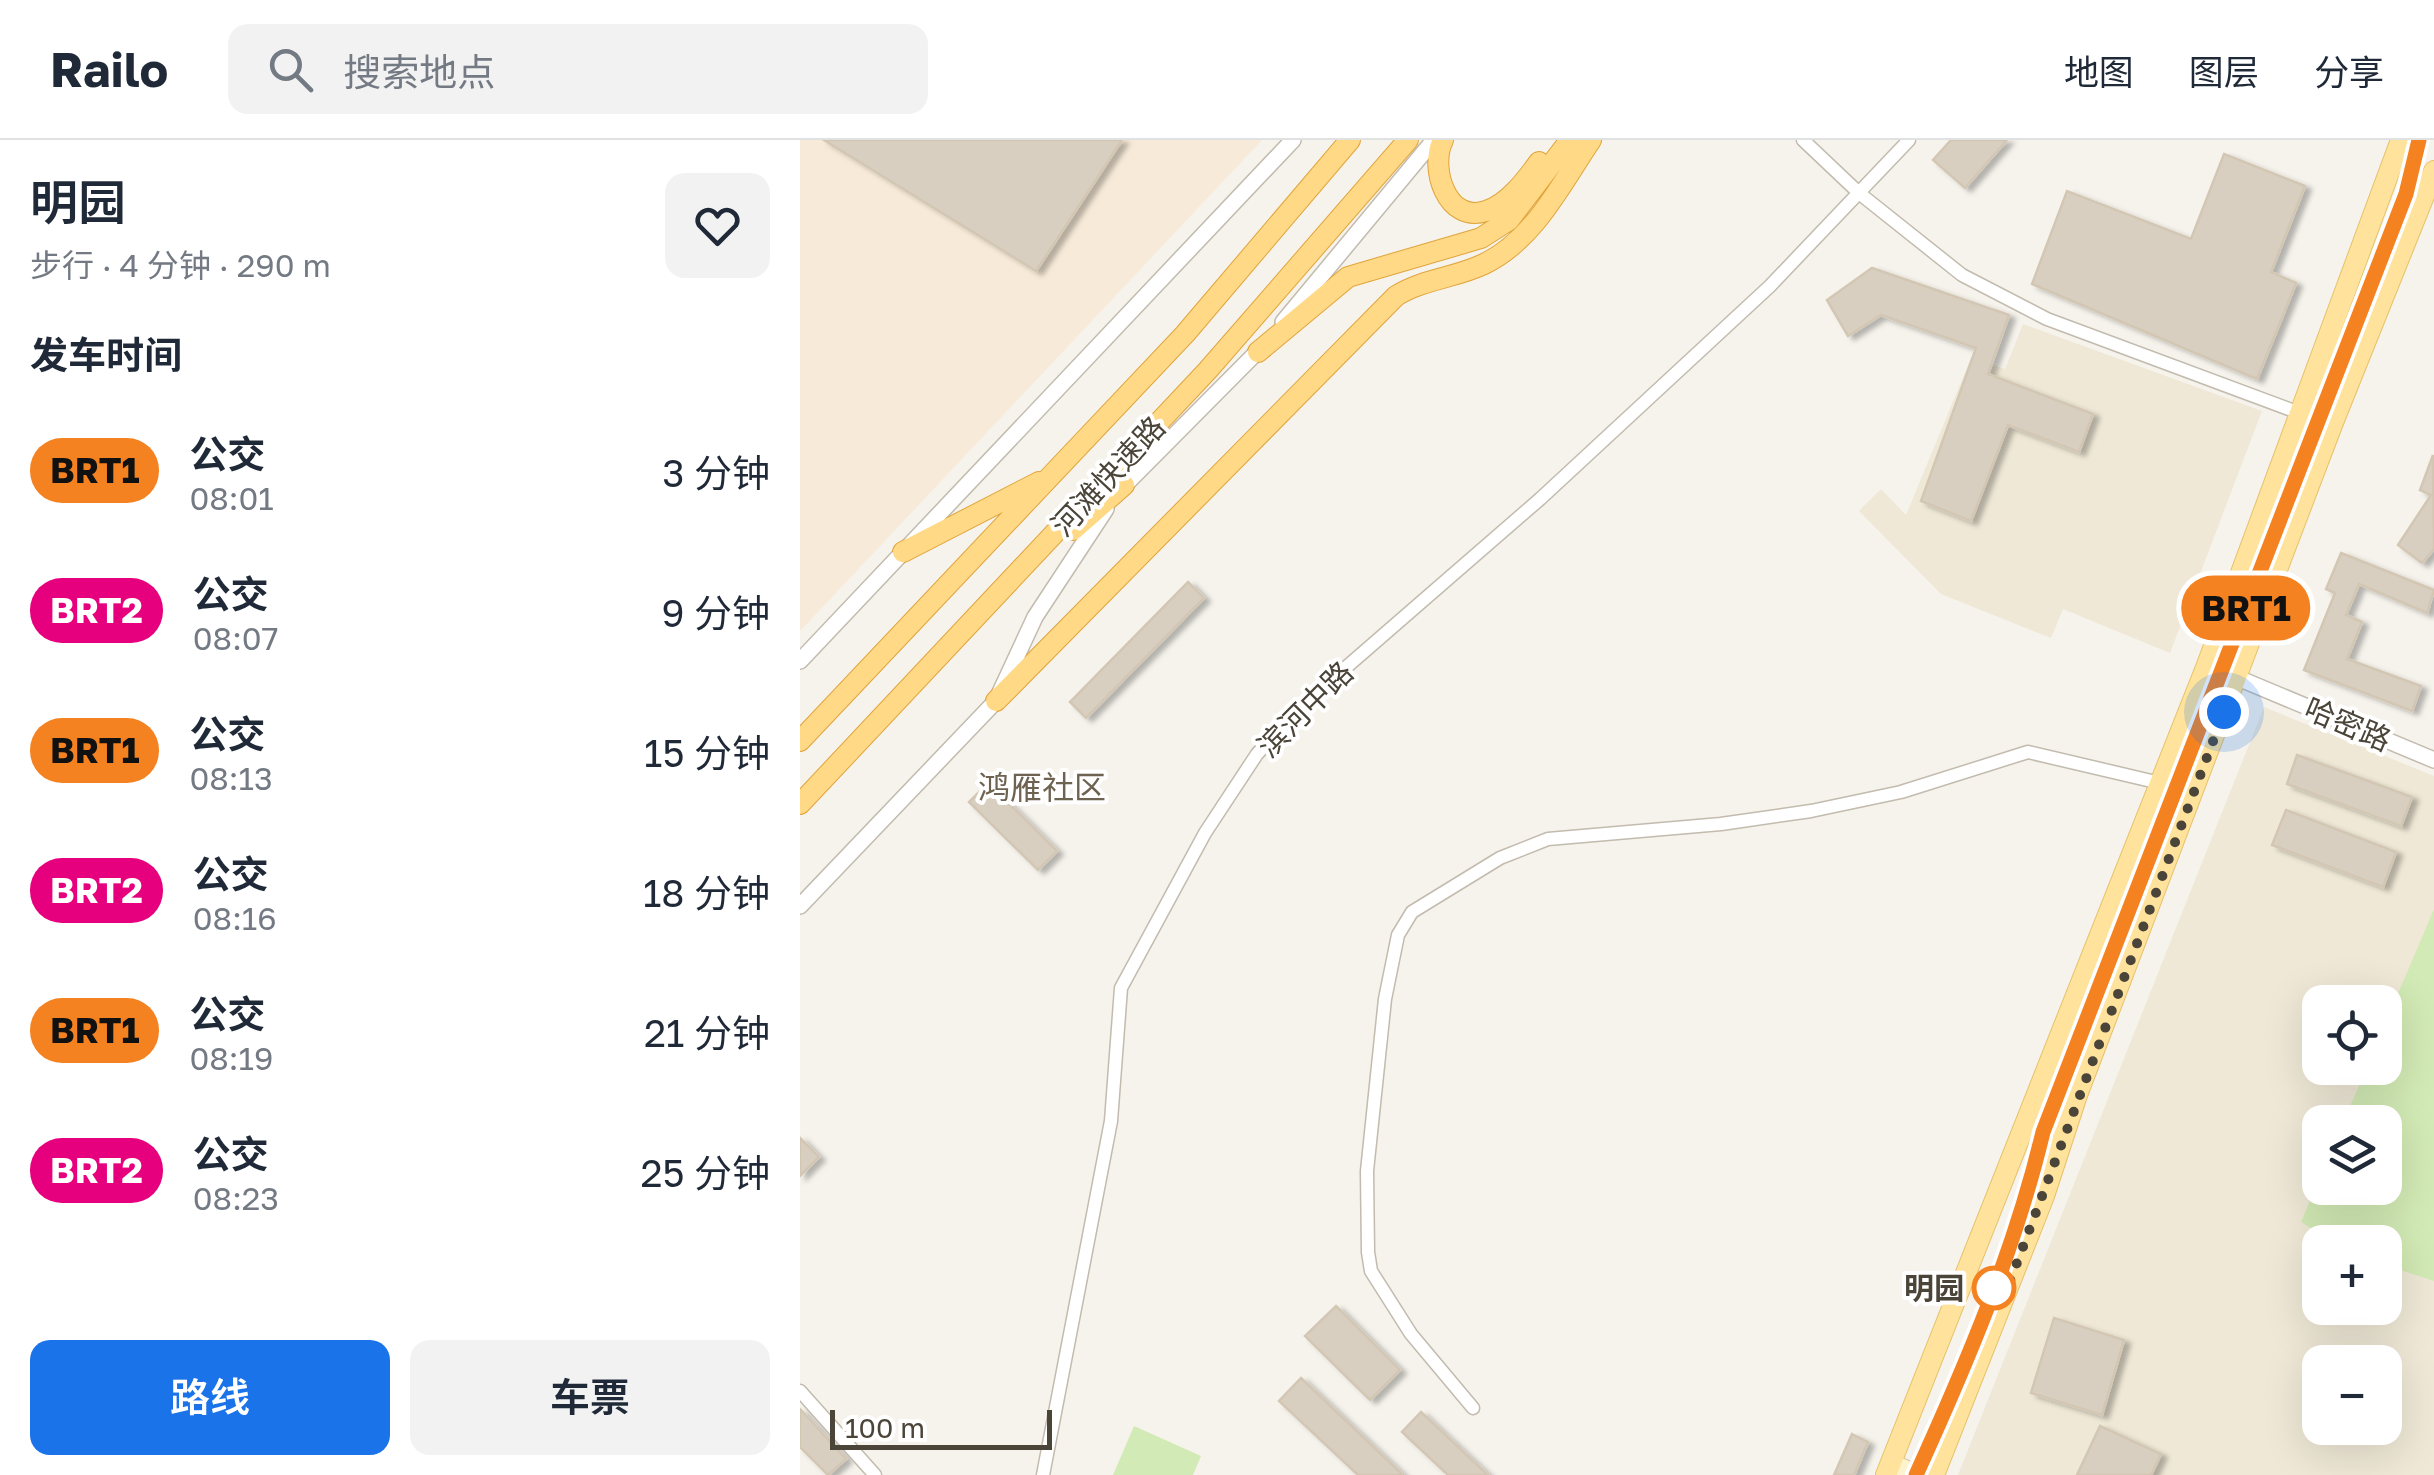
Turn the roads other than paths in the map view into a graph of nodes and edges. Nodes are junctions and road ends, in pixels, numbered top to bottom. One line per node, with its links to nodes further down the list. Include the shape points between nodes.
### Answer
1 (1293, 140): 20 (street)
2 (1348, 140): 18 (highway, 河滩快速路, via 1185,334)
3 (1408, 140): 21 (highway, 河滩快速路, via 1208,370)
4 (1434, 140): 15 (street)
5 (1443, 140): 13 (highway, via 1436,174 1464,210 1481,213 1500,205)
6 (1554, 140): 13 (highway)
7 (1570, 140): 13 (highway)
8 (1591, 140): 25 (highway, via 1525,236 1486,263 1396,296)
9 (1802, 140): 14 (street)
10 (1909, 140): 14 (street, 滨河中路)
11 (2401, 140): 16 (main road)
12 (2434, 171): 17 (main road)
13 (1538, 174): 15 (highway, via 1509,220 1482,238 1348,277)
14 (1859, 193): 16 (street, via 1962,275 2047,319); 35 (street, 滨河中路, via 1770,286 1554,485 1305,702 1257,754 1206,833 1121,988 1111,1121)
15 (1258, 352): 19 (street)
16 (2299, 414): 17 (street); 23 (main road)
17 (2332, 424): 24 (main road)
18 (1050, 477): 20 (highway); 26 (highway, 河滩快速路)
19 (1124, 485): 21 (highway); 25 (street, via 1035,616)
20 (903, 552): 22 (street)
21 (1009, 582): 29 (highway, 河滩快速路)
22 (800, 661)
23 (2206, 665): 24 (street, 哈密路); 28 (main road)
24 (2238, 678): 27 (street, 哈密路); 37 (main road)
25 (996, 702): 30 (street)
26 (800, 742)
27 (2434, 760)
28 (2160, 783): 32 (street, via 2028,752 1900,792 1811,811 1548,839 1500,858 1412,912 1398,935 1385,999 1367,1171 1368,1252 1371,1271 1411,1334); 33 (main road)
29 (800, 804)
30 (800, 906)
31 (800, 1391): 34 (street)
32 (1473, 1408)
33 (1888, 1469): 36 (main road)
34 (875, 1475)
35 (1042, 1475)
36 (1918, 1475)
37 (1934, 1475)

